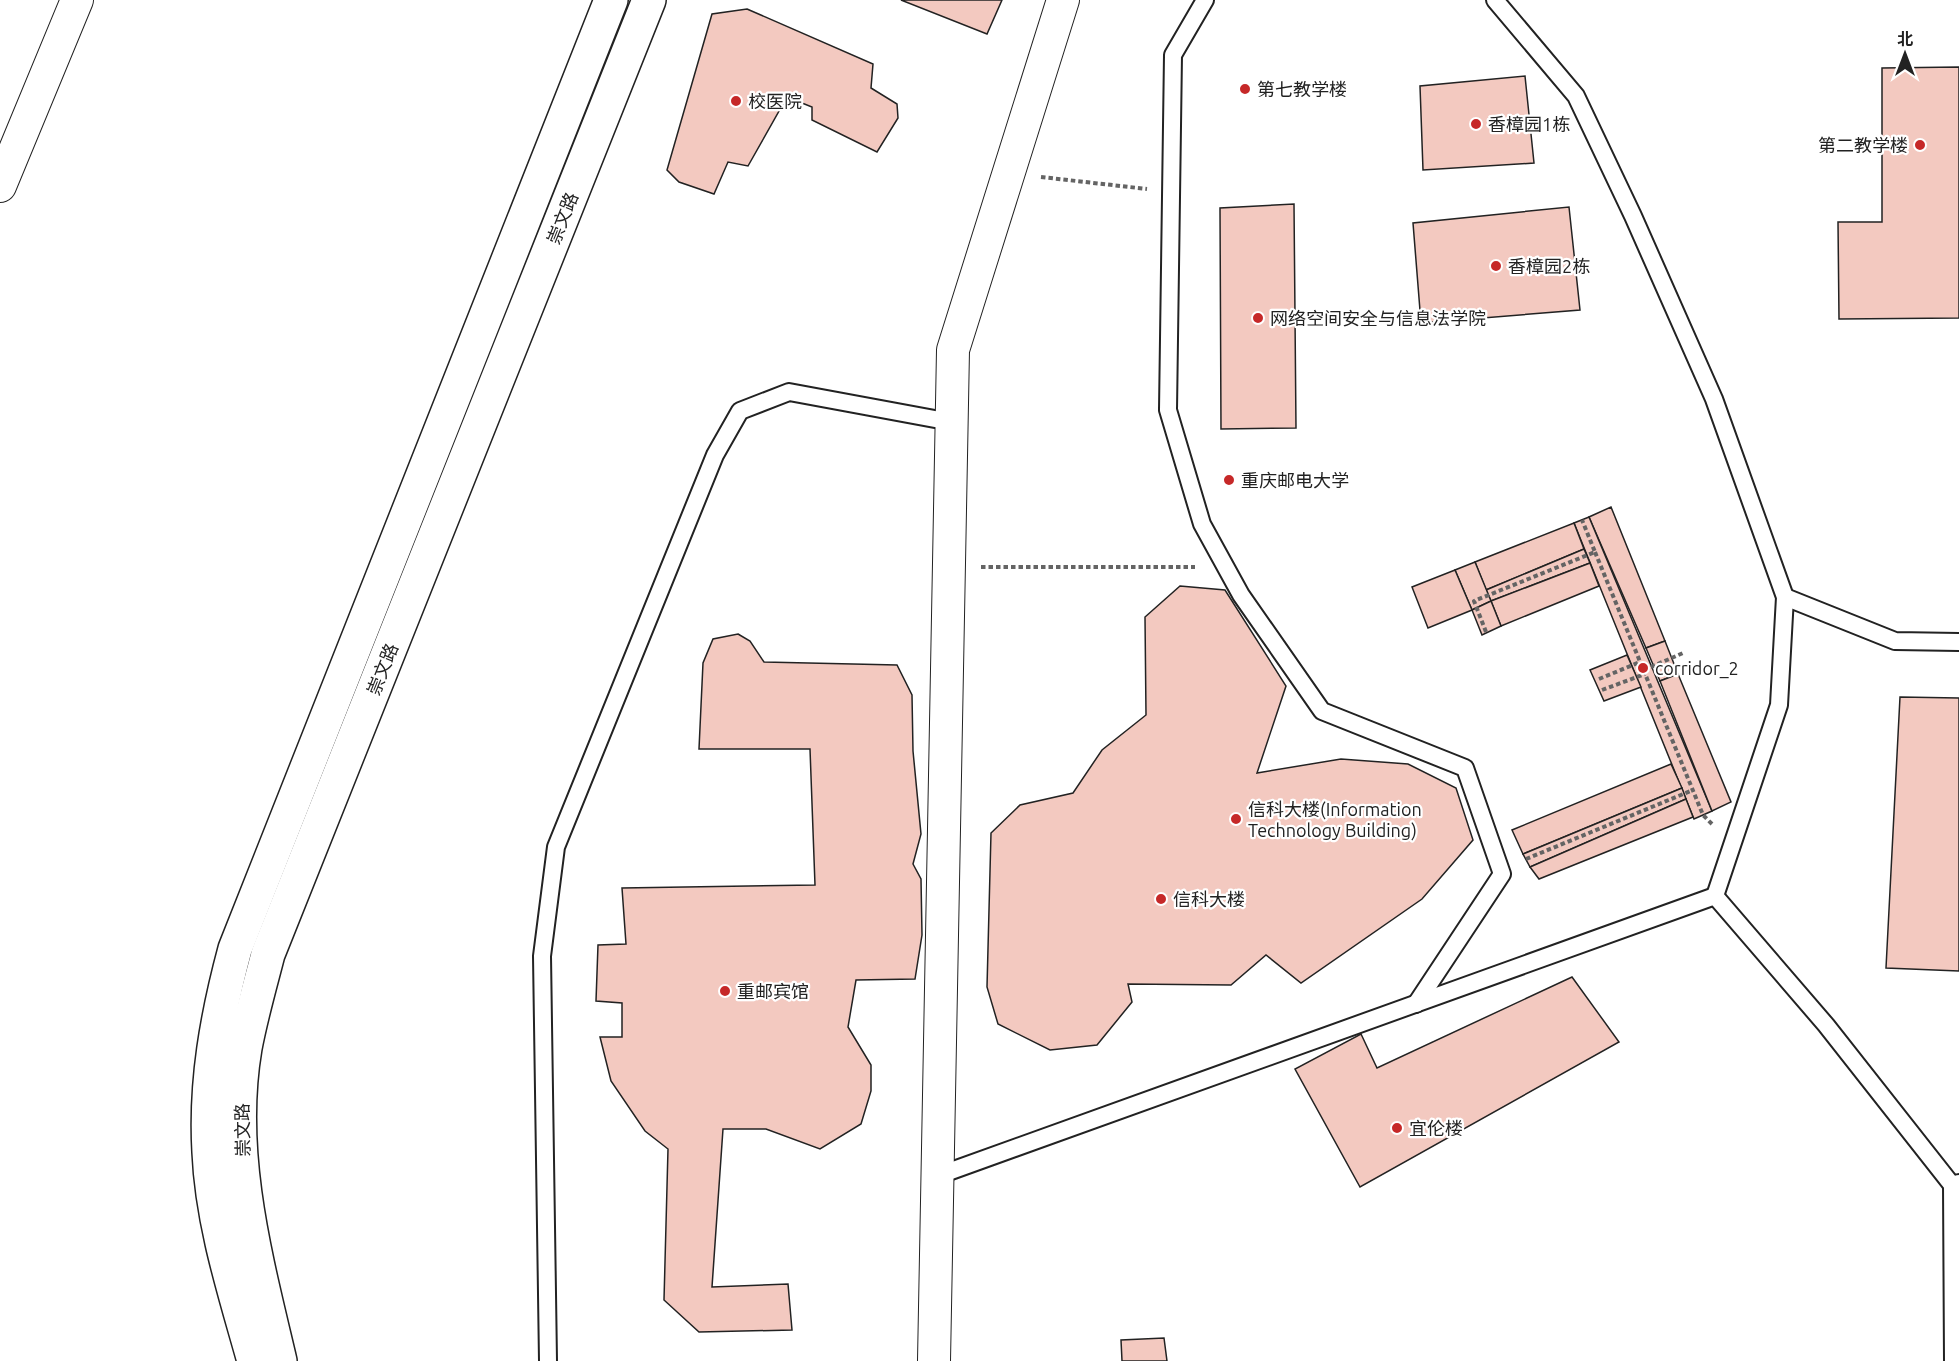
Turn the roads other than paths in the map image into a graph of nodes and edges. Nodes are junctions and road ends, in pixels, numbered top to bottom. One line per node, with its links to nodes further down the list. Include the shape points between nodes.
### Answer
1 (77, 0): 7 (street)
2 (612, 0): 15 (main road, 崇文路, via 235,950 222,998 213,1045 208,1153 224,1252)
3 (649, 0): 16 (main road, 崇文路, via 268,954 245,1049 240,1148 253,1244)
4 (1063, 0): 8 (street, via 953,350)
5 (1205, 0): 12 (lane, via 1173,55 1168,410 1202,524 1241,595 1322,711 1465,768 1502,874)
6 (1495, 0): 9 (lane, via 1576,96 1714,399)
7 (0, 186)
8 (951, 422): 13 (street); 17 (lane, via 789,392 740,411 715,455 556,847 542,956)
9 (1785, 597): 10 (lane, via 1895,641); 11 (lane, via 1779,705)
10 (1959, 642)
11 (1715, 896): 12 (lane); 14 (lane)
12 (1416, 1004): 13 (lane)
13 (937, 1176): 18 (street)
14 (1955, 1184): 19 (lane)
15 (254, 1361)
16 (280, 1361)
17 (548, 1361)
18 (934, 1361)
19 (1953, 1361)

